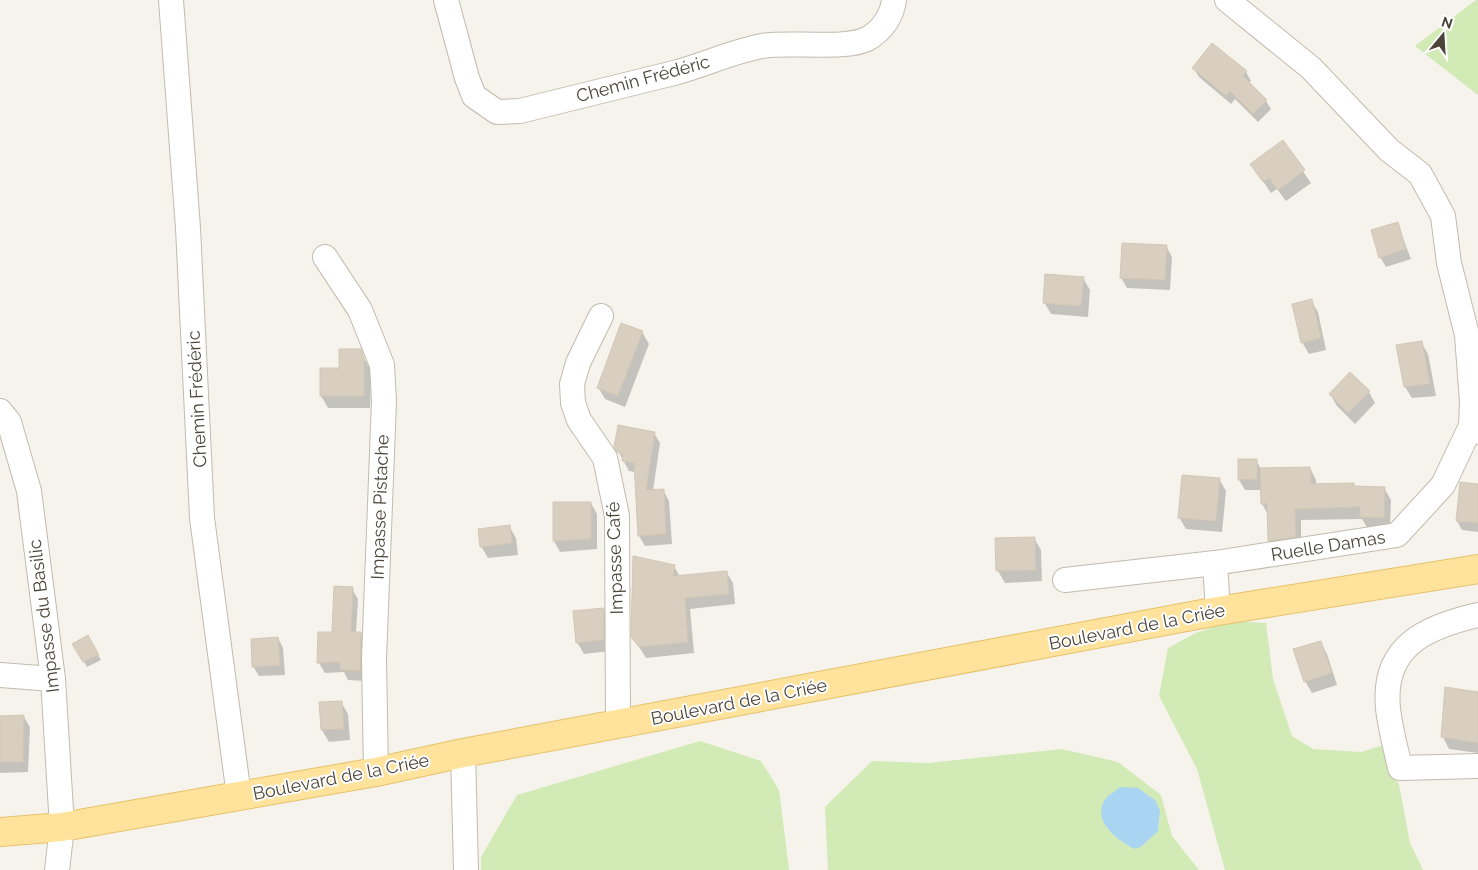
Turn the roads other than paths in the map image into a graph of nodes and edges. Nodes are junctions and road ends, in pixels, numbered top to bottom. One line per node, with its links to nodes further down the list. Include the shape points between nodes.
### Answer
1 (171, 0): 20 (street, Chemin Frédéric, via 188,228 202,518)
2 (446, 0): 3 (street, Chemin Frédéric, via 474,96 497,112 520,111 676,72 762,46 851,44 866,39 885,24)
3 (894, 0)
4 (1227, 0): 8 (street, via 1311,68 1389,150 1420,174 1443,216 1449,263 1467,335)
5 (325, 257): 19 (street, Impasse Pistache, via 360,310 382,365 384,401 374,659)
6 (601, 316): 16 (street, Impasse Café, via 578,363 572,384 573,403 579,420 605,458 617,516)
7 (0, 411): 15 (street, Impasse du Basilic, via 9,422 29,491)
8 (1475, 429): 9 (street, Ruelle Damas, via 1443,485 1397,535)
9 (1215, 563): 11 (street, Ruelle Damas); 12 (street)
10 (1478, 569): 12 (main road, Boulevard de la Criée)
11 (1065, 580)
12 (1218, 611): 16 (main road, Boulevard de la Criée)
13 (1478, 615): 18 (street, via 1453,620 1416,638 1400,652 1392,670 1388,707 1400,768)
14 (0, 675): 15 (street)
15 (52, 679): 21 (street, Impasse du Basilic)
16 (618, 725): 17 (main road, Boulevard de la Criée)
17 (462, 753): 19 (main road, Boulevard de la Criée); 24 (street)
18 (1478, 766)
19 (376, 772): 20 (main road, Boulevard de la Criée)
20 (239, 796): 21 (main road, Boulevard de la Criée)
21 (62, 827): 22 (main road, Boulevard de la Criée); 23 (street, Impasse du Basilic)
22 (0, 832)
23 (57, 870)
24 (466, 870)

